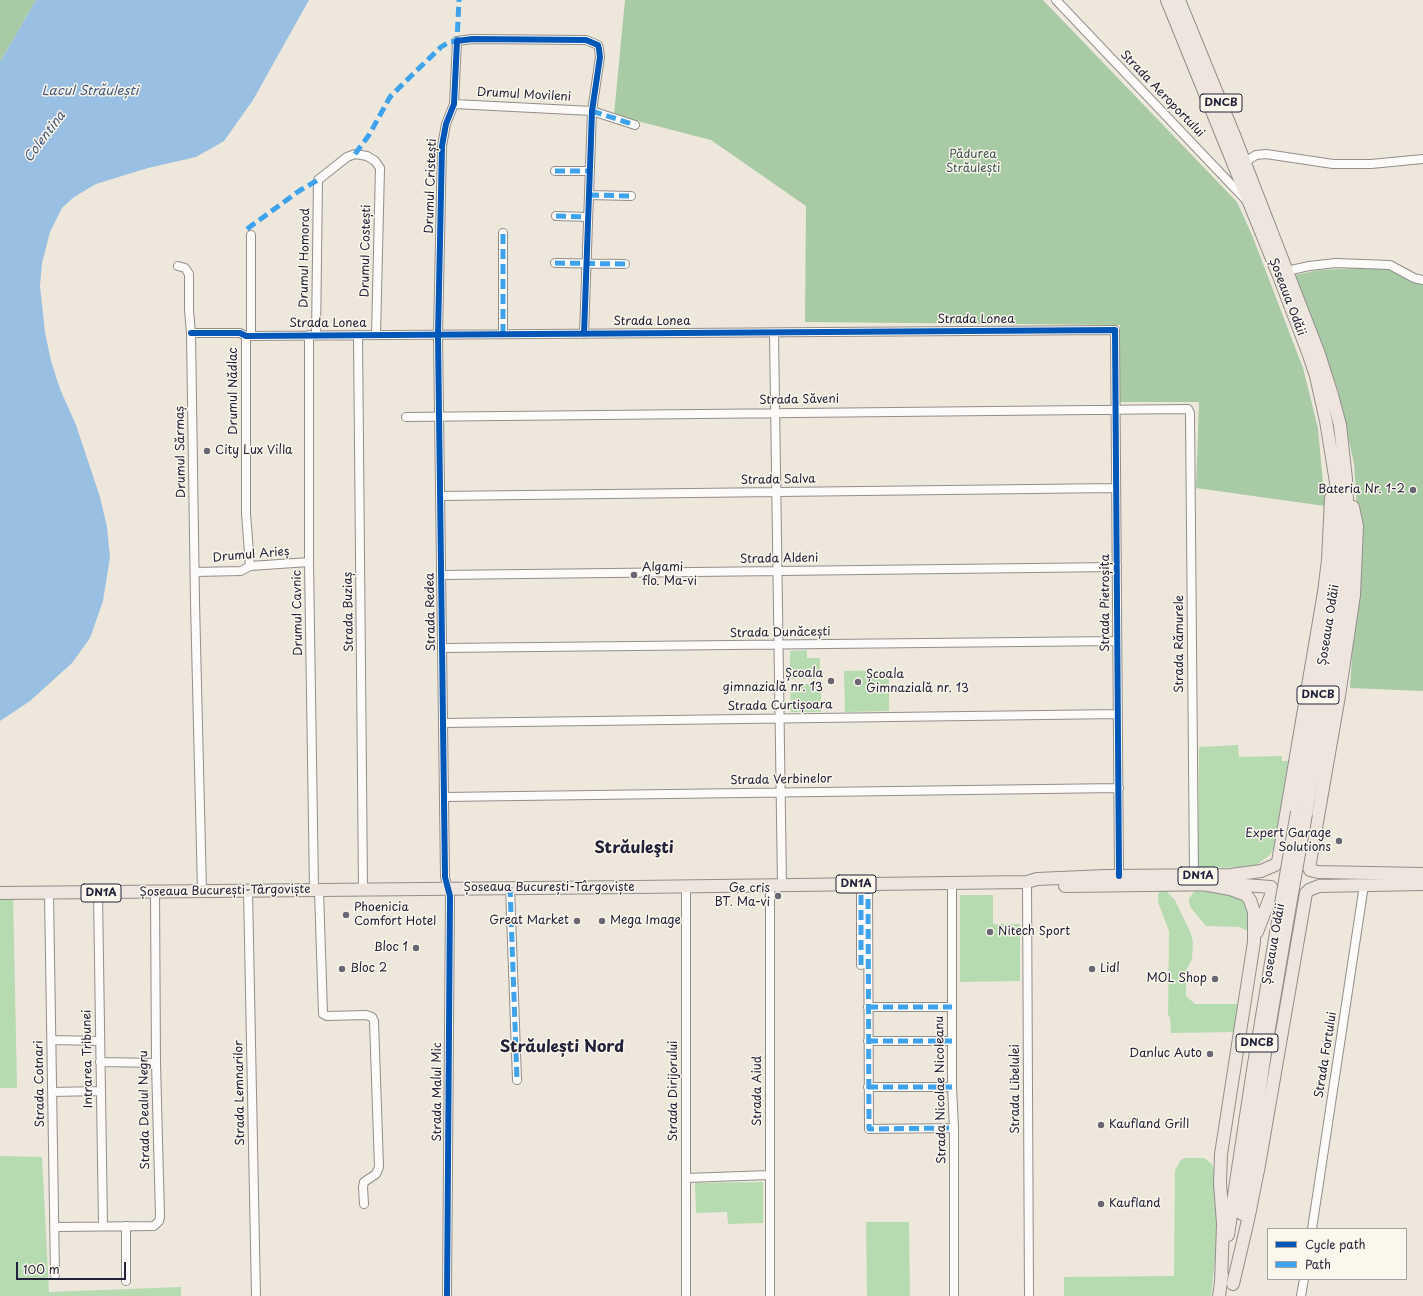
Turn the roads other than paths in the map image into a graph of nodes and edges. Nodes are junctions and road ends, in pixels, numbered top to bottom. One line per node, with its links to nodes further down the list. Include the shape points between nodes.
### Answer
1 (1056, 0): 14 (street, Strada Aeroportului)
2 (1167, 0): 14 (main road, Șoseaua Odăii / DNCB)
3 (1179, 0): 8 (main road, Șoseaua Odăii / DNCB)
4 (454, 104): 5 (street, Drumul Movileni); 5 (street, Drumul Cristești, via 457,41 586,40 598,45 600,57); 28 (street, Drumul Cristești, via 446,124 442,146)
5 (592, 111): 6 (street, Drumul Movileni); 10 (street)
6 (635, 125)
7 (1423, 159): 8 (street, via 1371,164 1333,164 1266,154 1256,155)
8 (1245, 164): 23 (main road, Șoseaua Odăii / DNCB)
9 (555, 171): 10 (street)
10 (590, 171): 12 (street)
11 (318, 180): 31 (street, Drumul Homorod); 33 (street, Drumul Costești, via 347,157 356,154 367,156 380,168)
12 (589, 195): 13 (street); 16 (street)
13 (631, 196)
14 (1250, 204): 40 (main road, Șoseaua Odăii / DNCB, via 1316,376)
15 (556, 216): 16 (street)
16 (588, 217): 20 (street)
17 (503, 233): 29 (street)
18 (251, 235): 34 (street, Drumul Nădlac)
19 (555, 262): 20 (street)
20 (587, 263): 21 (street); 30 (street)
21 (625, 264)
22 (178, 266): 27 (street, Drumul Sărmaș, via 185,268 188,274)
23 (1287, 271): 24 (street, via 1336,263 1390,265); 41 (main road, Șoseaua Odăii / DNCB, via 1332,395 1340,425)
24 (1423, 280)
25 (1115, 330): 26 (street, Strada Lonea); 35 (street, Strada Pietroșița)
26 (774, 332): 30 (street, Strada Lonea); 36 (street, Strada Aiud)
27 (191, 333): 34 (street, Strada Lonea, via 240,333); 49 (street, Drumul Sărmaș)
28 (438, 334): 29 (street, Strada Lonea); 33 (street, Strada Lonea); 38 (street, Strada Redea)
29 (503, 334): 30 (street, Strada Lonea)
30 (584, 334)
31 (312, 335): 32 (street, Strada Lonea); 34 (street, Strada Lonea); 45 (street, Drumul Cavnic)
32 (358, 335): 33 (street, Strada Lonea); 78 (street, Strada Buziaș)
33 (376, 335)
34 (248, 336): 46 (street, Drumul Nădlac, via 246,513)
35 (1115, 409): 36 (street, Strada Săveni); 37 (street, Strada Săveni, via 1186,408); 42 (street, Strada Pietroșița)
36 (775, 413): 38 (street, Strada Săveni); 43 (street, Strada Aiud)
37 (1190, 413): 67 (street, Strada Rămurele)
38 (439, 416): 39 (street, Strada Săveni); 44 (street, Strada Redea)
39 (406, 417)
40 (1332, 459): 60 (main road, Șoseaua Odăii / DNCB, via 1340,501 1338,566); 62 (main road, via 1331,513 1324,592)
41 (1346, 479): 60 (main road, Șoseaua Odăii / DNCB, via 1349,545 1345,586 1331,676); 61 (main road, via 1357,526 1354,595)
42 (1116, 488): 43 (street, Strada Salva); 47 (street, Strada Pietroșița)
43 (776, 492): 44 (street, Strada Salva); 48 (street, Strada Aiud)
44 (440, 496): 50 (street, Strada Redea)
45 (309, 562): 46 (street, Drumul Arieș); 81 (street, Drumul Cavnic)
46 (250, 566): 49 (street, Drumul Arieș, via 241,570)
47 (1117, 567): 48 (street, Strada Aldeni); 51 (street, Strada Pietroșița)
48 (777, 571): 50 (street, Strada Aldeni); 52 (street, Strada Aiud)
49 (194, 572): 82 (street, Drumul Sărmaș)
50 (441, 575): 53 (street, Strada Redea)
51 (1117, 641): 52 (street, Strada Dunăcești); 54 (street, Strada Pietroșița)
52 (778, 645): 53 (street, Strada Dunăcești); 55 (street, Strada Aiud)
53 (442, 648): 56 (street, Strada Redea)
54 (1118, 714): 55 (street, Strada Curtișoara); 57 (street, Strada Pietroșița)
55 (780, 718): 56 (street, Strada Curtișoara); 58 (street, Strada Aiud)
56 (443, 722): 59 (street, Strada Redea)
57 (1119, 788): 58 (street, Strada Verbinelor); 66 (street, Strada Pietroșița)
58 (781, 792): 59 (street, Strada Verbinelor); 73 (street, Strada Aiud)
59 (444, 797): 77 (street, Strada Redea)
60 (1302, 813): 62 (main road, Șoseaua Odăii / DNCB, bridge); 88 (main road, Șoseaua Odăii / DNCB, bridge)
61 (1313, 845): 63 (main road); 64 (main road, via 1318,861 1324,866)
62 (1281, 861): 63 (main road, via 1300,860); 67 (main road, Șoseaua București-Târgoviște / DN1A, via 1261,871); 79 (main road, via 1270,875); 88 (main road, Șoseaua Odăii / DNCB, bridge)
63 (1310, 869): 64 (main road, via 1318,872); 84 (main road, via 1312,878)
64 (1354, 873): 65 (main road)
65 (1423, 874)
66 (1119, 876): 67 (main road, Șoseaua București-Târgoviște / DN1A); 68 (main road, Șoseaua București-Târgoviște / DN1A, via 1037,879)
67 (1194, 876)
68 (1027, 882): 70 (main road, Șoseaua București-Târgoviște / DN1A); 71 (main road, Șoseaua București-Târgoviște / DN1A, via 1036,886); 122 (street, Strada Libelulei)
69 (865, 884): 70 (main road, Șoseaua București-Târgoviște / DN1A); 73 (main road, Șoseaua București-Târgoviște / DN1A); 91 (street); 92 (street)
70 (952, 884): 93 (street, Strada Nicolae Nicoleanu)
71 (1203, 884): 79 (main road, Șoseaua București-Târgoviște / DN1A, via 1248,884); 89 (main road, via 1246,895 1254,912)
72 (1423, 884): 74 (main road, DN1A)
73 (776, 885): 76 (main road, Șoseaua București-Târgoviște / DN1A); 106 (street, Strada Aiud)
74 (1362, 885): 84 (main road, DN1A, via 1319,886); 90 (main road, via 1326,890 1316,894 1308,909); 112 (street, Strada Fortului)
75 (510, 887): 76 (main road, Șoseaua București-Târgoviște / DN1A); 77 (main road, Șoseaua București-Târgoviște / DN1A); 100 (street)
76 (686, 887): 107 (street, Strada Dirijorului)
77 (447, 888): 78 (main road, Șoseaua București-Târgoviște / DN1A); 118 (street, Strada Malul Mic, via 450,896)
78 (363, 889): 81 (main road, Șoseaua București-Târgoviște / DN1A)
79 (1272, 889): 84 (main road, DN1A, via 1281,898 1292,900); 89 (main road)
80 (248, 890): 81 (main road, Șoseaua București-Târgoviște / DN1A); 82 (main road, Șoseaua București-Târgoviște / DN1A); 117 (street, Strada Lemnarilor)
81 (317, 890): 108 (street, Drumul Cavnic, via 323,1014 366,1015 374,1021 379,1167 376,1174 364,1182)
82 (202, 891): 83 (main road, Șoseaua București-Târgoviște / DN1A)
83 (155, 892): 87 (main road, Șoseaua București-Târgoviște / DN1A); 99 (street, Strada Dealul Negru)
84 (1308, 892): 90 (main road)
85 (0, 893): 86 (main road, Șoseaua București-Târgoviște / DN1A)
86 (49, 893): 87 (main road, Șoseaua București-Târgoviște / DN1A); 94 (street, Strada Cotnari)
87 (98, 893): 95 (street, Intrarea Tribunei)
88 (1281, 928): 116 (main road, Șoseaua Odăii / DNCB, via 1253,1070)
89 (1254, 942): 116 (main road, via 1222,1154 1220,1183)
90 (1297, 944): 116 (main road, via 1260,1165 1248,1220)
91 (861, 965)
92 (868, 1007): 93 (street); 96 (street)
93 (952, 1007): 97 (street, Strada Nicolae Nicoleanu)
94 (52, 1040): 95 (street); 104 (street, Strada Cotnari)
95 (100, 1041): 98 (street, Intrarea Tribunei)
96 (868, 1041): 97 (street); 101 (street)
97 (952, 1041): 102 (street, Strada Nicolae Nicoleanu)
98 (100, 1062): 99 (street); 103 (street, Intrarea Tribunei)
99 (156, 1063): 110 (street, Strada Dealul Negru, via 160,1217 154,1226)
100 (517, 1080)
101 (868, 1087): 102 (street); 105 (street, via 869,1129)
102 (952, 1087): 105 (street, Strada Nicolae Nicoleanu)
103 (100, 1091): 104 (street); 109 (street, Intrarea Tribunei)
104 (52, 1092): 111 (street, Strada Cotnari)
105 (954, 1128): 121 (street, Strada Nicolae Nicoleanu)
106 (770, 1175): 107 (street); 120 (street, Strada Aiud)
107 (686, 1178): 119 (street, Strada Dirijorului)
108 (364, 1204)
109 (103, 1226): 110 (street, Strada Dealul Negru); 111 (street, Strada Dealul Negru)
110 (126, 1226): 115 (street)
111 (54, 1227): 113 (street, Strada Cotnari)
112 (1312, 1228)
113 (55, 1275)
114 (1304, 1280): 124 (street)
115 (126, 1281)
116 (1228, 1288): 123 (main road, Șoseaua Odăii / DNCB)
117 (256, 1296)
118 (447, 1296)
119 (686, 1296)
120 (770, 1296)
121 (954, 1296)
122 (1029, 1296)
123 (1219, 1296)
124 (1301, 1296)

